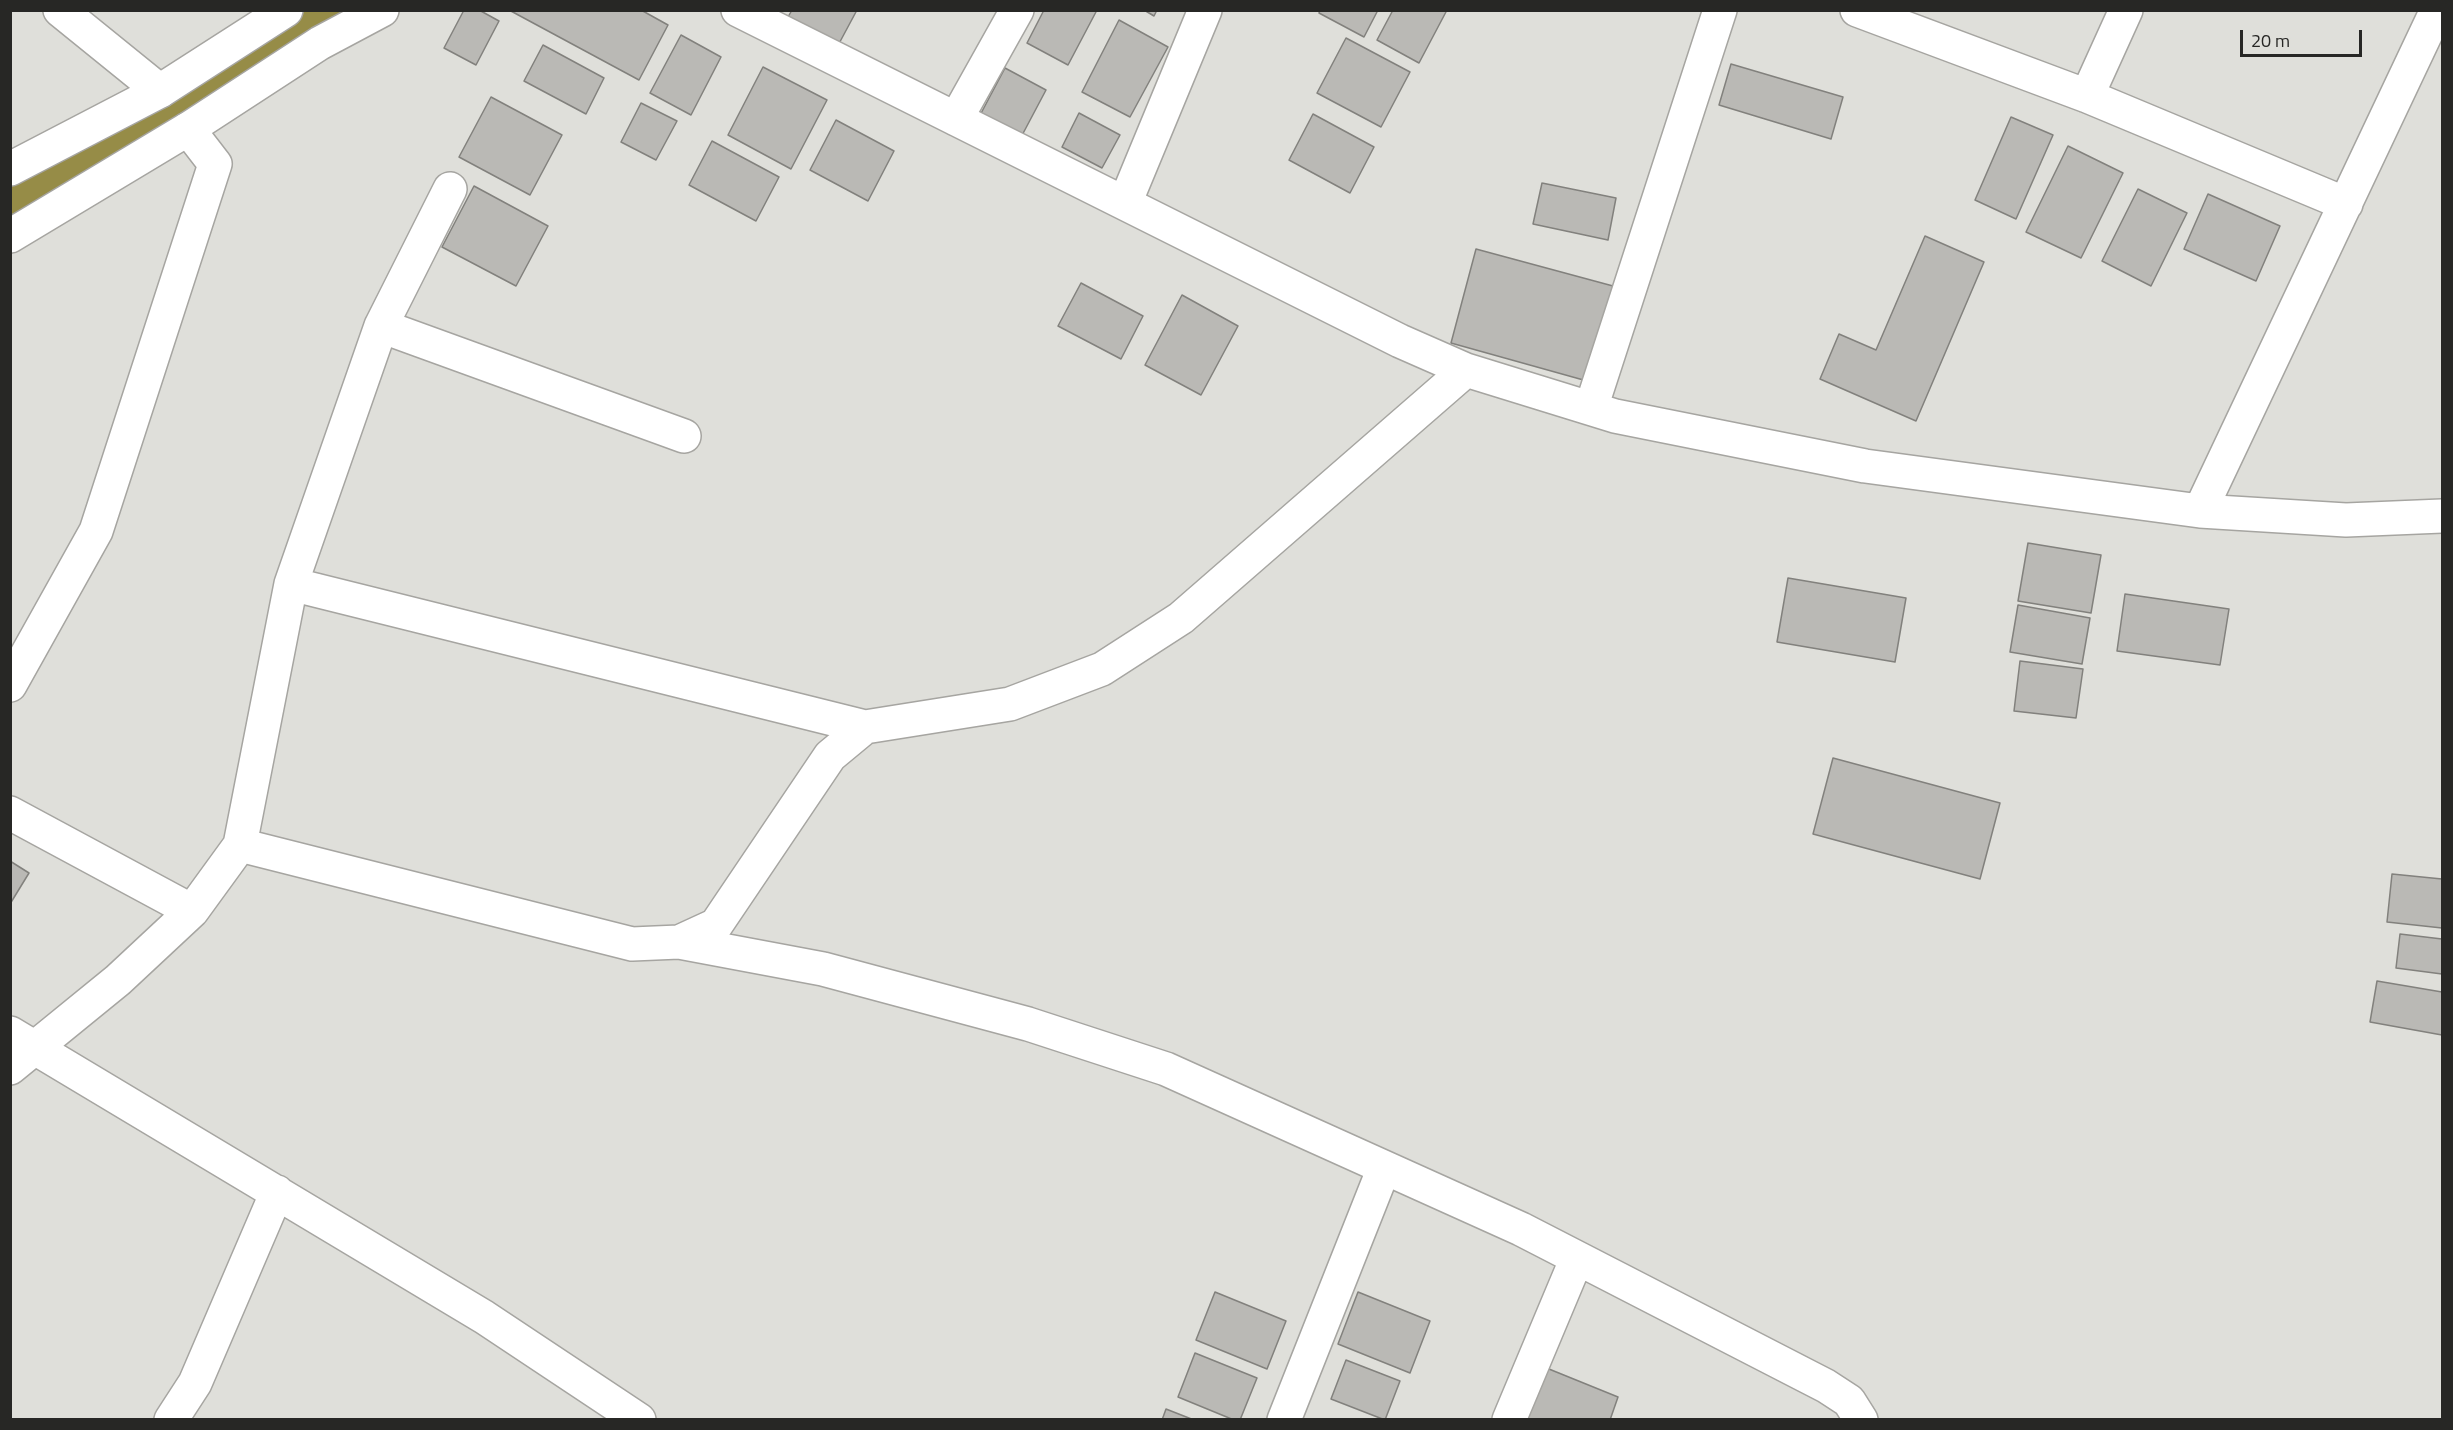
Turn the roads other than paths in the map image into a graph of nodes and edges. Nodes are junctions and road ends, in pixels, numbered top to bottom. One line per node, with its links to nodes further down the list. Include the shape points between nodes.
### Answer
1 (60, 10): 11 (street)
2 (382, 10): 14 (street, via 320,43)
3 (738, 10): 13 (street)
4 (1017, 10): 13 (street)
5 (1205, 10): 17 (street)
6 (1720, 10): 22 (street)
7 (1857, 10): 12 (street)
8 (2126, 10): 12 (street)
9 (2437, 10): 18 (street)
10 (273, 14): 11 (street)
11 (160, 91): 15 (street)
12 (2087, 96): 18 (street)
13 (956, 119): 17 (street)
14 (188, 129): 19 (street); 27 (street, via 215,164 96,531)
15 (10, 169)
16 (450, 189): 20 (street)
17 (1125, 203): 21 (street)
18 (2346, 204): 24 (street)
19 (10, 236)
20 (381, 326): 23 (street); 26 (street)
21 (1466, 370): 22 (street); 28 (street, via 1181,618 1102,669 1010,704)
22 (1591, 408): 24 (street, via 1865,466)
23 (684, 436)
24 (2200, 511): 25 (street, via 2346,520)
25 (2442, 516)
26 (291, 584): 28 (street); 30 (street)
27 (10, 685)
28 (866, 727): 32 (street, via 830,756 716,925)
29 (10, 813): 31 (street)
30 (240, 845): 31 (street); 32 (street, via 632,944)
31 (192, 911): 33 (street, via 118,980)
32 (679, 942): 35 (street, via 823,969 1028,1024 1166,1069)
33 (23, 1040): 34 (street); 36 (street)
34 (10, 1068)
35 (1384, 1168): 37 (street); 40 (street)
36 (277, 1192): 38 (street, via 195,1383); 39 (street, via 484,1317)
37 (1577, 1258): 41 (street); 42 (street, via 1826,1386 1849,1401)
38 (171, 1419)
39 (639, 1419)
40 (1284, 1419)
41 (1509, 1419)
42 (1861, 1419)

